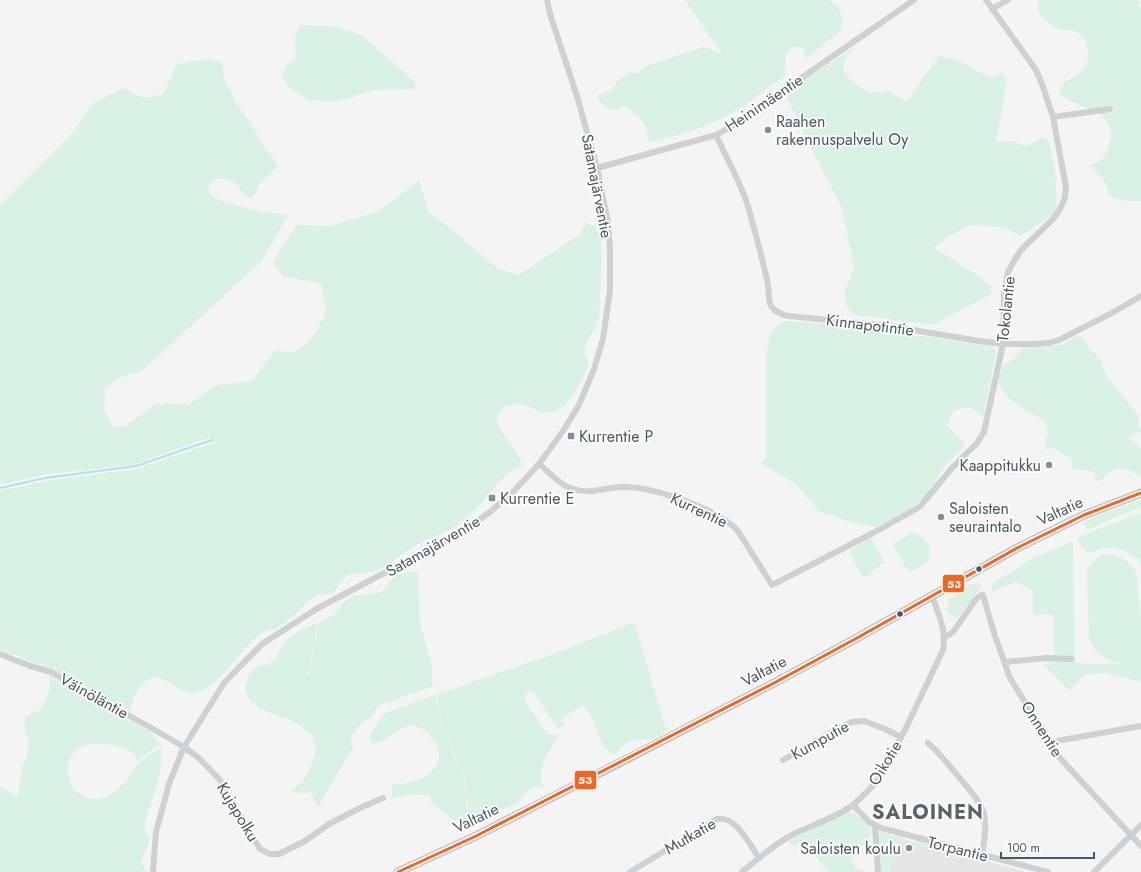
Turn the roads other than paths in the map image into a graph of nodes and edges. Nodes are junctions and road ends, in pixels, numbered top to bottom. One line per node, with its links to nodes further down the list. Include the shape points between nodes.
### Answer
1 (547, 0): 9 (street, Satamajärventie)
2 (914, 0): 8 (street, Heinimäentie)
3 (986, 0): 5 (street, Tokolantie)
4 (1008, 0): 5 (street)
5 (992, 9): 7 (street, Tokolantie, via 1036,70)
6 (1110, 110): 7 (street)
7 (1053, 117): 11 (street, Tokolantie, via 1065,180 1065,198 1057,214 1018,254 1008,272 1004,294)
8 (716, 135): 9 (street, Heinimäentie); 11 (street, Kinnapotintie, via 749,209 770,303 776,311 782,315 889,326)
9 (597, 168): 12 (street, Satamajärventie, via 608,222 610,250 610,290 602,339 594,369 579,405)
10 (1141, 296): 11 (street, Kinnapotintie, via 1059,340 1048,343)
11 (1003, 344): 14 (street, Tokolantie, via 985,427 977,443 922,504)
12 (539, 464): 14 (street, Kurrentie, via 568,488 589,492 617,487 636,488 689,502 724,519 738,531 772,585); 24 (street, Satamajärventie, via 507,497 464,531 318,608 262,644 224,683)
13 (1141, 493): 15 (highway, Valtatie, via 1064,524)
14 (873, 533)
15 (932, 596): 16 (street, Oikotie); 35 (highway, Valtatie, via 629,758 476,836)
16 (944, 638): 19 (street, Onnentie, via 953,632 978,596 983,595); 21 (street, Oikotie, via 943,650)
17 (0, 654): 24 (street, Väinöläntie, via 51,672)
18 (1071, 659): 19 (street, via 1047,658)
19 (1005, 662): 22 (street, Onnentie, via 1010,678)
20 (1141, 726): 22 (street)
21 (901, 737): 25 (street, Kumputie, via 864,721 852,722); 27 (street, Oikotie, via 879,778)
22 (1051, 742): 30 (street, Onnentie, via 1059,757)
23 (928, 743): 32 (street, via 982,809 985,825)
24 (184, 747): 26 (street, Kujapolku, via 199,758 220,780 260,849 270,854 279,854 305,841 329,824); 34 (street, Satamajärventie, via 169,784 156,832)
25 (783, 760)
26 (383, 798)
27 (853, 805): 29 (street, Torpantie, via 864,818); 33 (street, Oikotie, via 791,836)
28 (1141, 825): 30 (street)
29 (876, 826): 32 (street, Torpantie); 38 (street)
30 (1130, 835): 31 (street, Onnentie); 40 (street)
31 (1141, 846)
32 (982, 855): 39 (street, Torpantie)
33 (759, 858): 36 (street, Mutkatie, via 739,829 729,820 722,818); 37 (street, Oikotie)
34 (153, 872)
35 (398, 872)
36 (630, 872)
37 (742, 872)
38 (878, 872)
39 (1048, 872)
40 (1094, 872)

